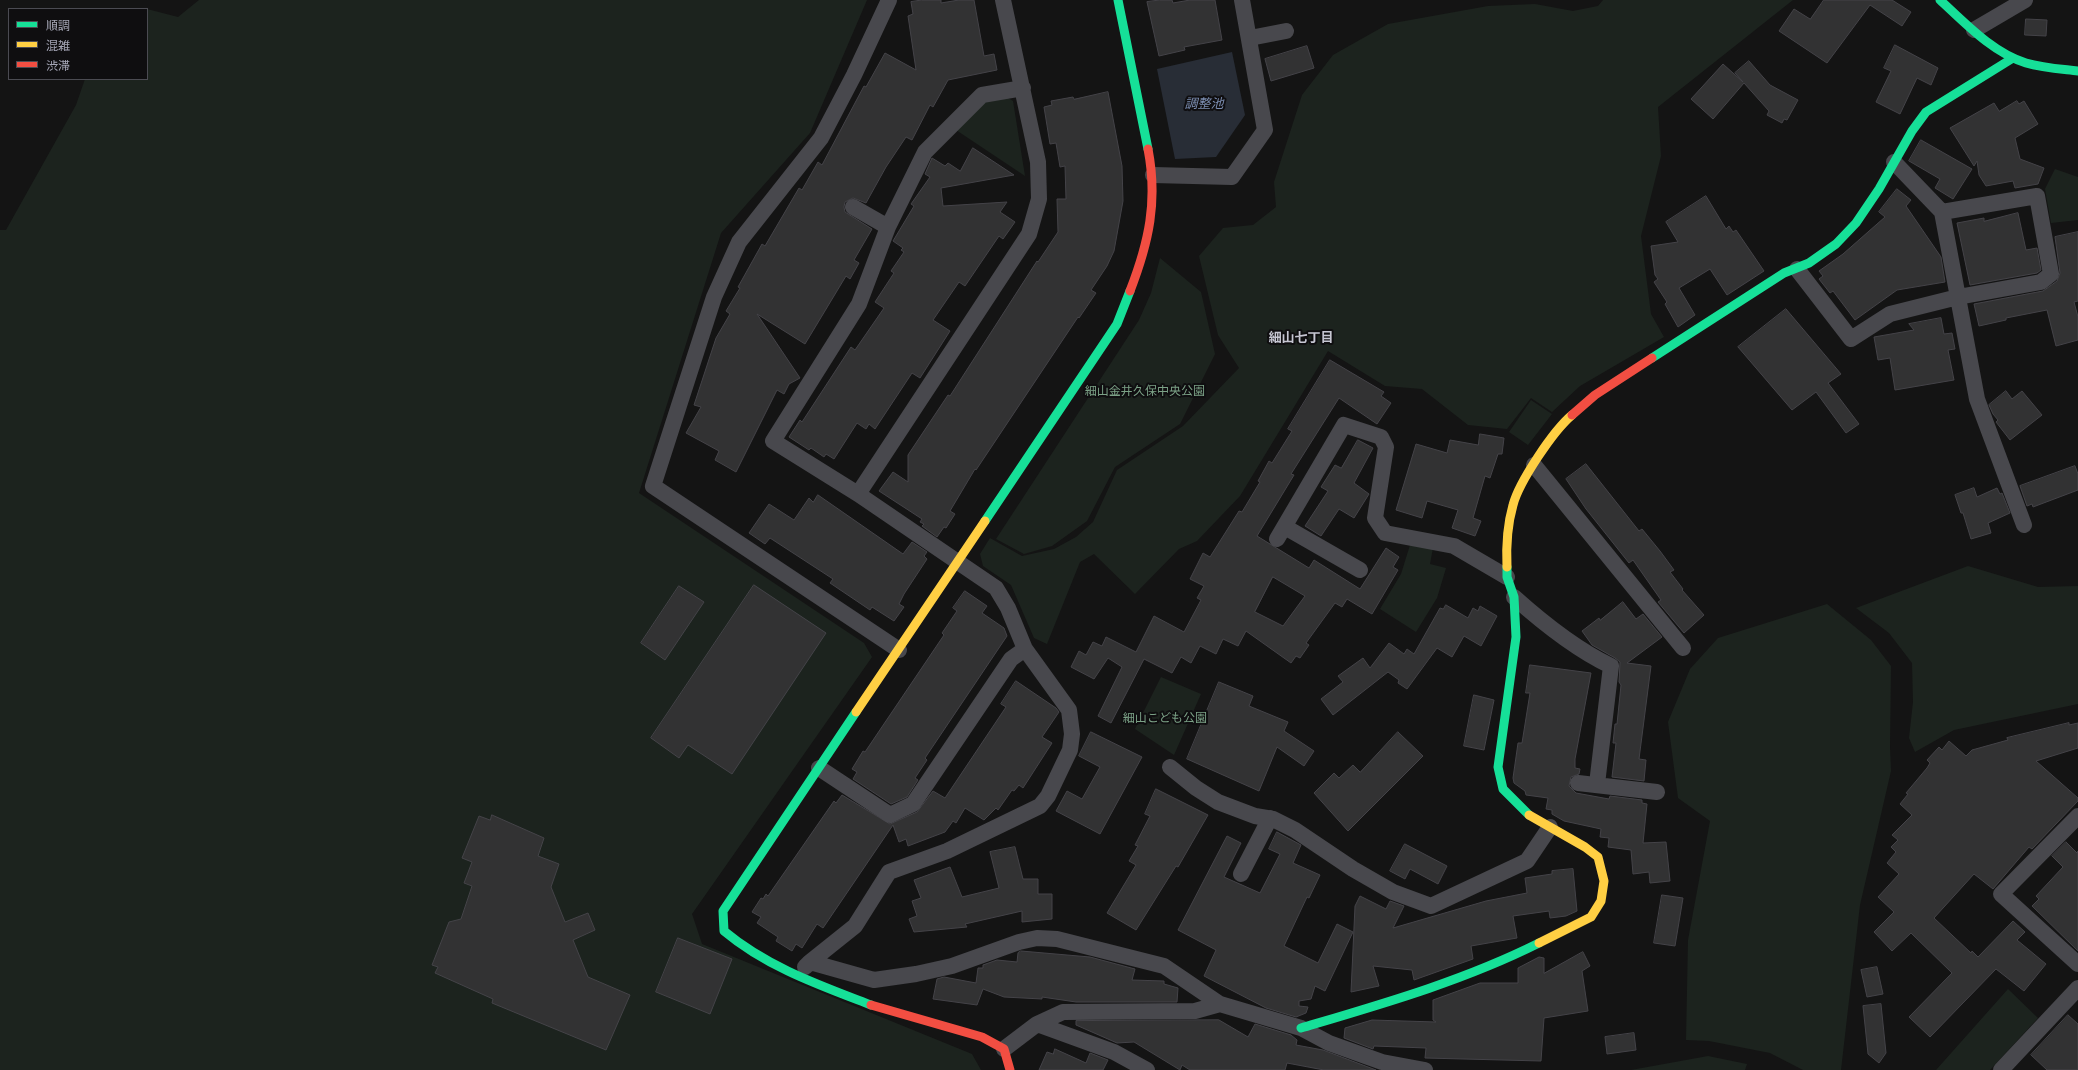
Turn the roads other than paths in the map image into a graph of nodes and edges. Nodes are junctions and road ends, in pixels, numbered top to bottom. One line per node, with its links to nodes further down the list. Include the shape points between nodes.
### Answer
1 (889, 0): 29 (street, via 821,138 794,176 762,211 739,242 725,269 653,486)
2 (1003, 0): 12 (street)
3 (1118, 0): 14 (street)
4 (1242, 0): 9 (street)
5 (1940, 0): 7 (street)
6 (2025, 0): 7 (street)
7 (1974, 30): 10 (street)
8 (1286, 31): 9 (street)
9 (1250, 38): 14 (street, via 1265,130 1257,142 1232,177)
10 (2013, 58): 11 (street); 13 (street, via 1926,112)
11 (2078, 71)
12 (1023, 88): 17 (street, via 982,95 925,152); 21 (street, via 1038,162 1039,199 1028,234)
13 (1894, 162): 16 (street); 18 (street, via 1856,223 1836,244)
14 (1153, 175): 23 (street, via 1151,221 1138,270 1117,324)
15 (853, 207): 17 (street)
16 (1942, 212): 19 (street); 19 (street, via 2037,196 2051,274 2041,282)
17 (888, 227): 21 (street, via 859,304 773,441)
18 (1797, 270): 19 (street, via 1851,339 1890,314); 20 (street, via 1784,273 1595,395 1569,417)
19 (1958, 297): 22 (street, via 1977,399)
20 (1534, 465): 25 (street, via 1513,504 1506,539); 27 (street)
21 (858, 494): 23 (street)
22 (2024, 525)
23 (957, 563): 28 (street, via 996,588 1008,608); 29 (street)
24 (1360, 570): 25 (street, via 1281,533 1344,426 1381,437 1386,447 1375,518 1385,533 1454,546)
25 (1507, 577): 26 (street)
26 (1514, 597): 33 (street, via 1540,621 1596,659 1611,666); 37 (street, via 1516,637 1498,767 1503,790 1530,816)
27 (1683, 648)
28 (1025, 649): 30 (street, via 1011,659 913,804 890,815); 39 (street, via 1070,710 1070,750 1048,796 1040,806 947,851 889,872 855,926)
29 (899, 650): 30 (street)
30 (819, 768): 41 (street, via 723,911 724,931 777,967)
31 (1170, 768): 36 (street, via 1218,802 1255,816)
32 (1578, 783): 33 (street)
33 (1597, 784): 34 (street)
34 (1657, 792)
35 (2078, 816): 40 (street, via 2002,894)
36 (1270, 818): 37 (street, via 1295,830 1393,892 1431,906 1527,861); 38 (street)
37 (1550, 827): 45 (street, via 1598,857 1604,881 1601,901 1591,917 1499,963 1414,994)
38 (1241, 874)
39 (810, 962): 41 (street); 43 (street, via 874,980 952,966 1036,938 1057,939 1164,966)
40 (2078, 964)
41 (798, 976): 46 (street, via 883,1010 982,1037)
42 (2078, 988): 50 (street)
43 (1220, 1004): 44 (street, via 1195,1011 1064,1012); 45 (street)
44 (1037, 1024): 46 (street); 48 (street, via 1114,1052)
45 (1301, 1028): 49 (street, via 1329,1043 1382,1062)
46 (1004, 1050): 47 (street)
47 (1010, 1070)
48 (1147, 1070)
49 (1425, 1070)
50 (2001, 1070)

